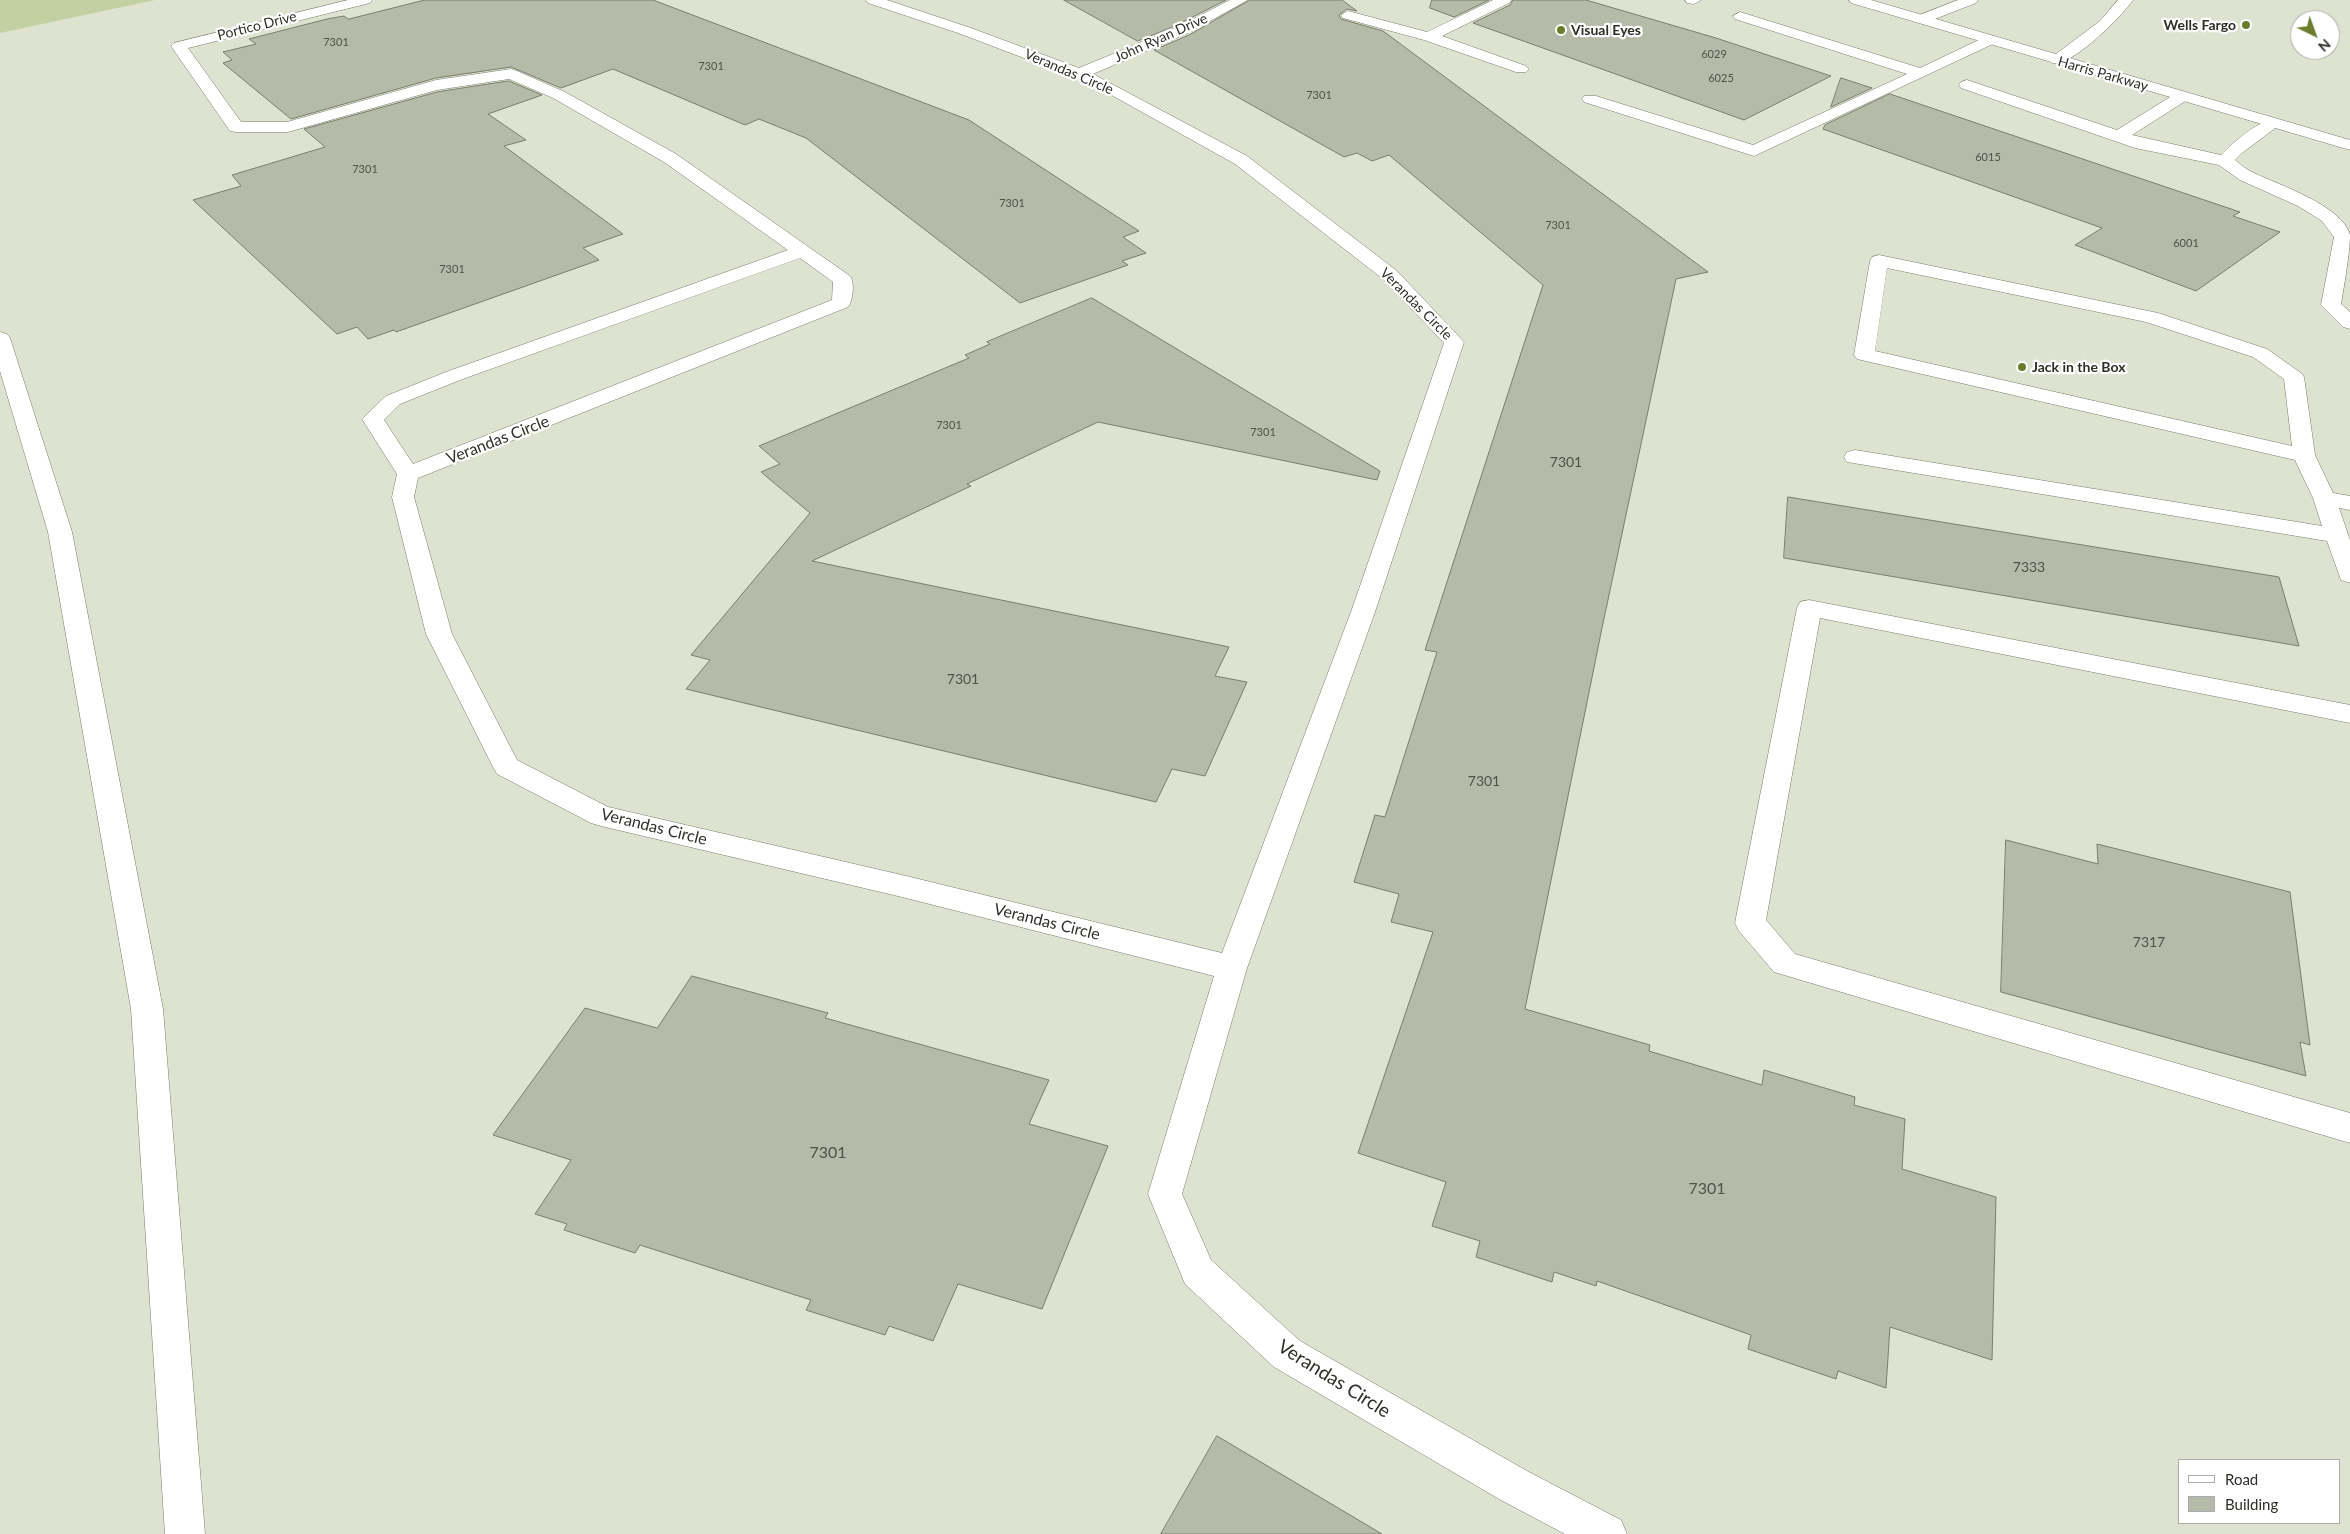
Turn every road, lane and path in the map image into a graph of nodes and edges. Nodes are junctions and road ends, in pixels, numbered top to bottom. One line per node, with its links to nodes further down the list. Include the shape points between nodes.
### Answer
1 (365, 0): 13 (main road, Portico Drive)
2 (873, 0): 17 (main road, Verandas Circle)
3 (1241, 0): 17 (main road, John Ryan Drive, via 1183,30)
4 (1504, 0): 11 (main road)
5 (1856, 0): 10 (main road, Harris Parkway)
6 (1971, 0): 10 (main road)
7 (2126, 0): 14 (main road, via 2105,24)
8 (1348, 14): 11 (main road)
9 (1740, 16): 16 (main road)
10 (1922, 19): 12 (main road, Harris Parkway)
11 (1429, 37): 15 (main road)
12 (1990, 40): 14 (main road, Harris Parkway); 16 (main road)
13 (178, 46): 25 (main road, Verandas Circle, via 236,127 288,127 436,85 511,74 559,95 670,158)
14 (2057, 60): 19 (main road, Harris Parkway)
15 (1521, 69)
16 (1922, 73): 20 (main road, via 1754,151)
17 (1079, 74): 36 (main road, Verandas Circle, via 1096,80 1242,160 1390,275 1454,342 1363,612)
18 (1967, 85): 22 (main road)
19 (2181, 97): 21 (main road, Harris Parkway); 22 (main road)
20 (1590, 99)
21 (2272, 123): 23 (main road, Harris Parkway); 24 (main road)
22 (2119, 136): 24 (main road, via 2141,144)
23 (2350, 145)
24 (2224, 161): 26 (main road, via 2246,176 2304,202 2328,217 2343,237 2331,305)
25 (802, 250): 30 (main road, via 462,372 393,400 373,419); 30 (main road, Verandas Circle, via 843,280 841,303)
26 (2350, 323)
27 (0, 338): 38 (main road, via 60,532 147,1009)
28 (2304, 455): 28 (main road, via 2294,377 2260,353 2151,317 1879,261 1864,355); 31 (main road)
29 (1855, 457): 33 (main road)
30 (408, 474): 36 (main road, Verandas Circle, via 403,497 439,634 507,767 601,816)
31 (2324, 498): 32 (main road); 33 (main road)
32 (2350, 503)
33 (2337, 536): 34 (main road)
34 (2350, 575)
35 (2350, 714): 37 (main road, via 1809,608 1750,924 1785,963)
36 (1232, 968): 39 (main road, Verandas Circle, via 1165,1194 1198,1272 1286,1354 1512,1485)
37 (2350, 1128)
38 (185, 1534)
39 (1607, 1534)

